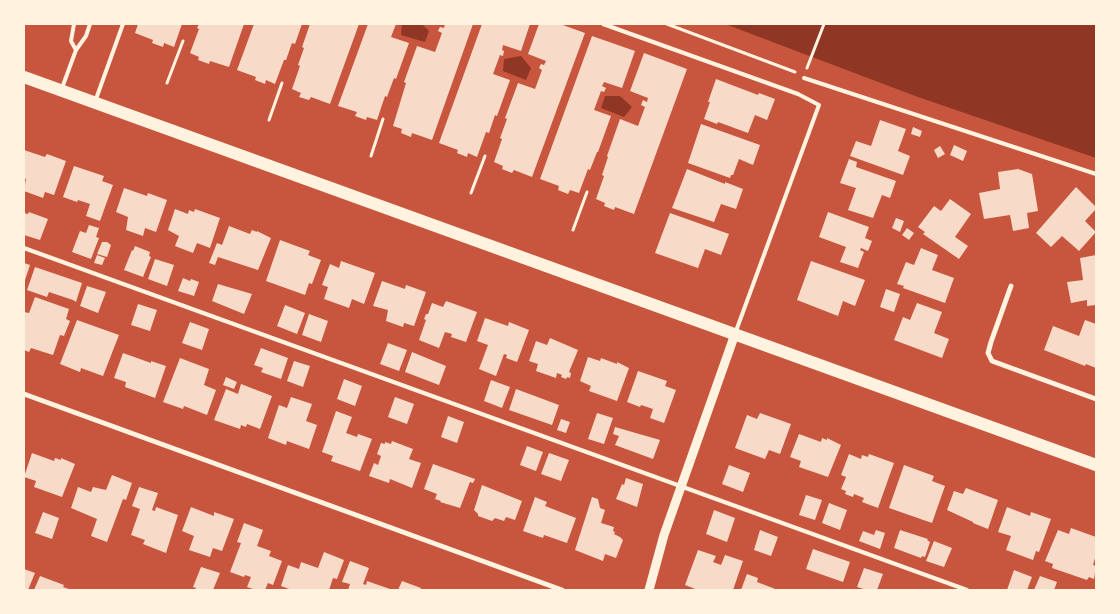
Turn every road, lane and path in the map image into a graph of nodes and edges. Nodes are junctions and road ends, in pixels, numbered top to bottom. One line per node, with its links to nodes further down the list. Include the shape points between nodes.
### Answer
1 (74, 24): 8 (lane, via 71,41)
2 (90, 24): 8 (lane)
3 (123, 24): 14 (lane)
4 (603, 24): 25 (lane, via 798,94 819,105)
5 (667, 24): 10 (path)
6 (824, 24): 10 (path)
7 (183, 41): 11 (path)
8 (76, 50): 13 (lane)
9 (24, 76): 13 (main road)
10 (804, 77): 19 (lane)
11 (167, 83)
12 (282, 83): 16 (path)
13 (61, 90): 14 (main road)
14 (95, 102): 25 (main road)
15 (384, 119): 17 (path)
16 (268, 120)
17 (371, 156)
18 (485, 156): 21 (path)
19 (1096, 174)
20 (587, 192): 22 (path)
21 (471, 193)
22 (573, 230)
23 (24, 248): 29 (lane)
24 (1011, 286): 27 (street, via 988,353 992,361)
25 (735, 334): 28 (main road); 29 (street)
26 (24, 394): 30 (street)
27 (1096, 399)
28 (1096, 465)
29 (680, 487): 31 (street); 32 (lane)
30 (562, 590)
31 (649, 590)
32 (967, 590)

